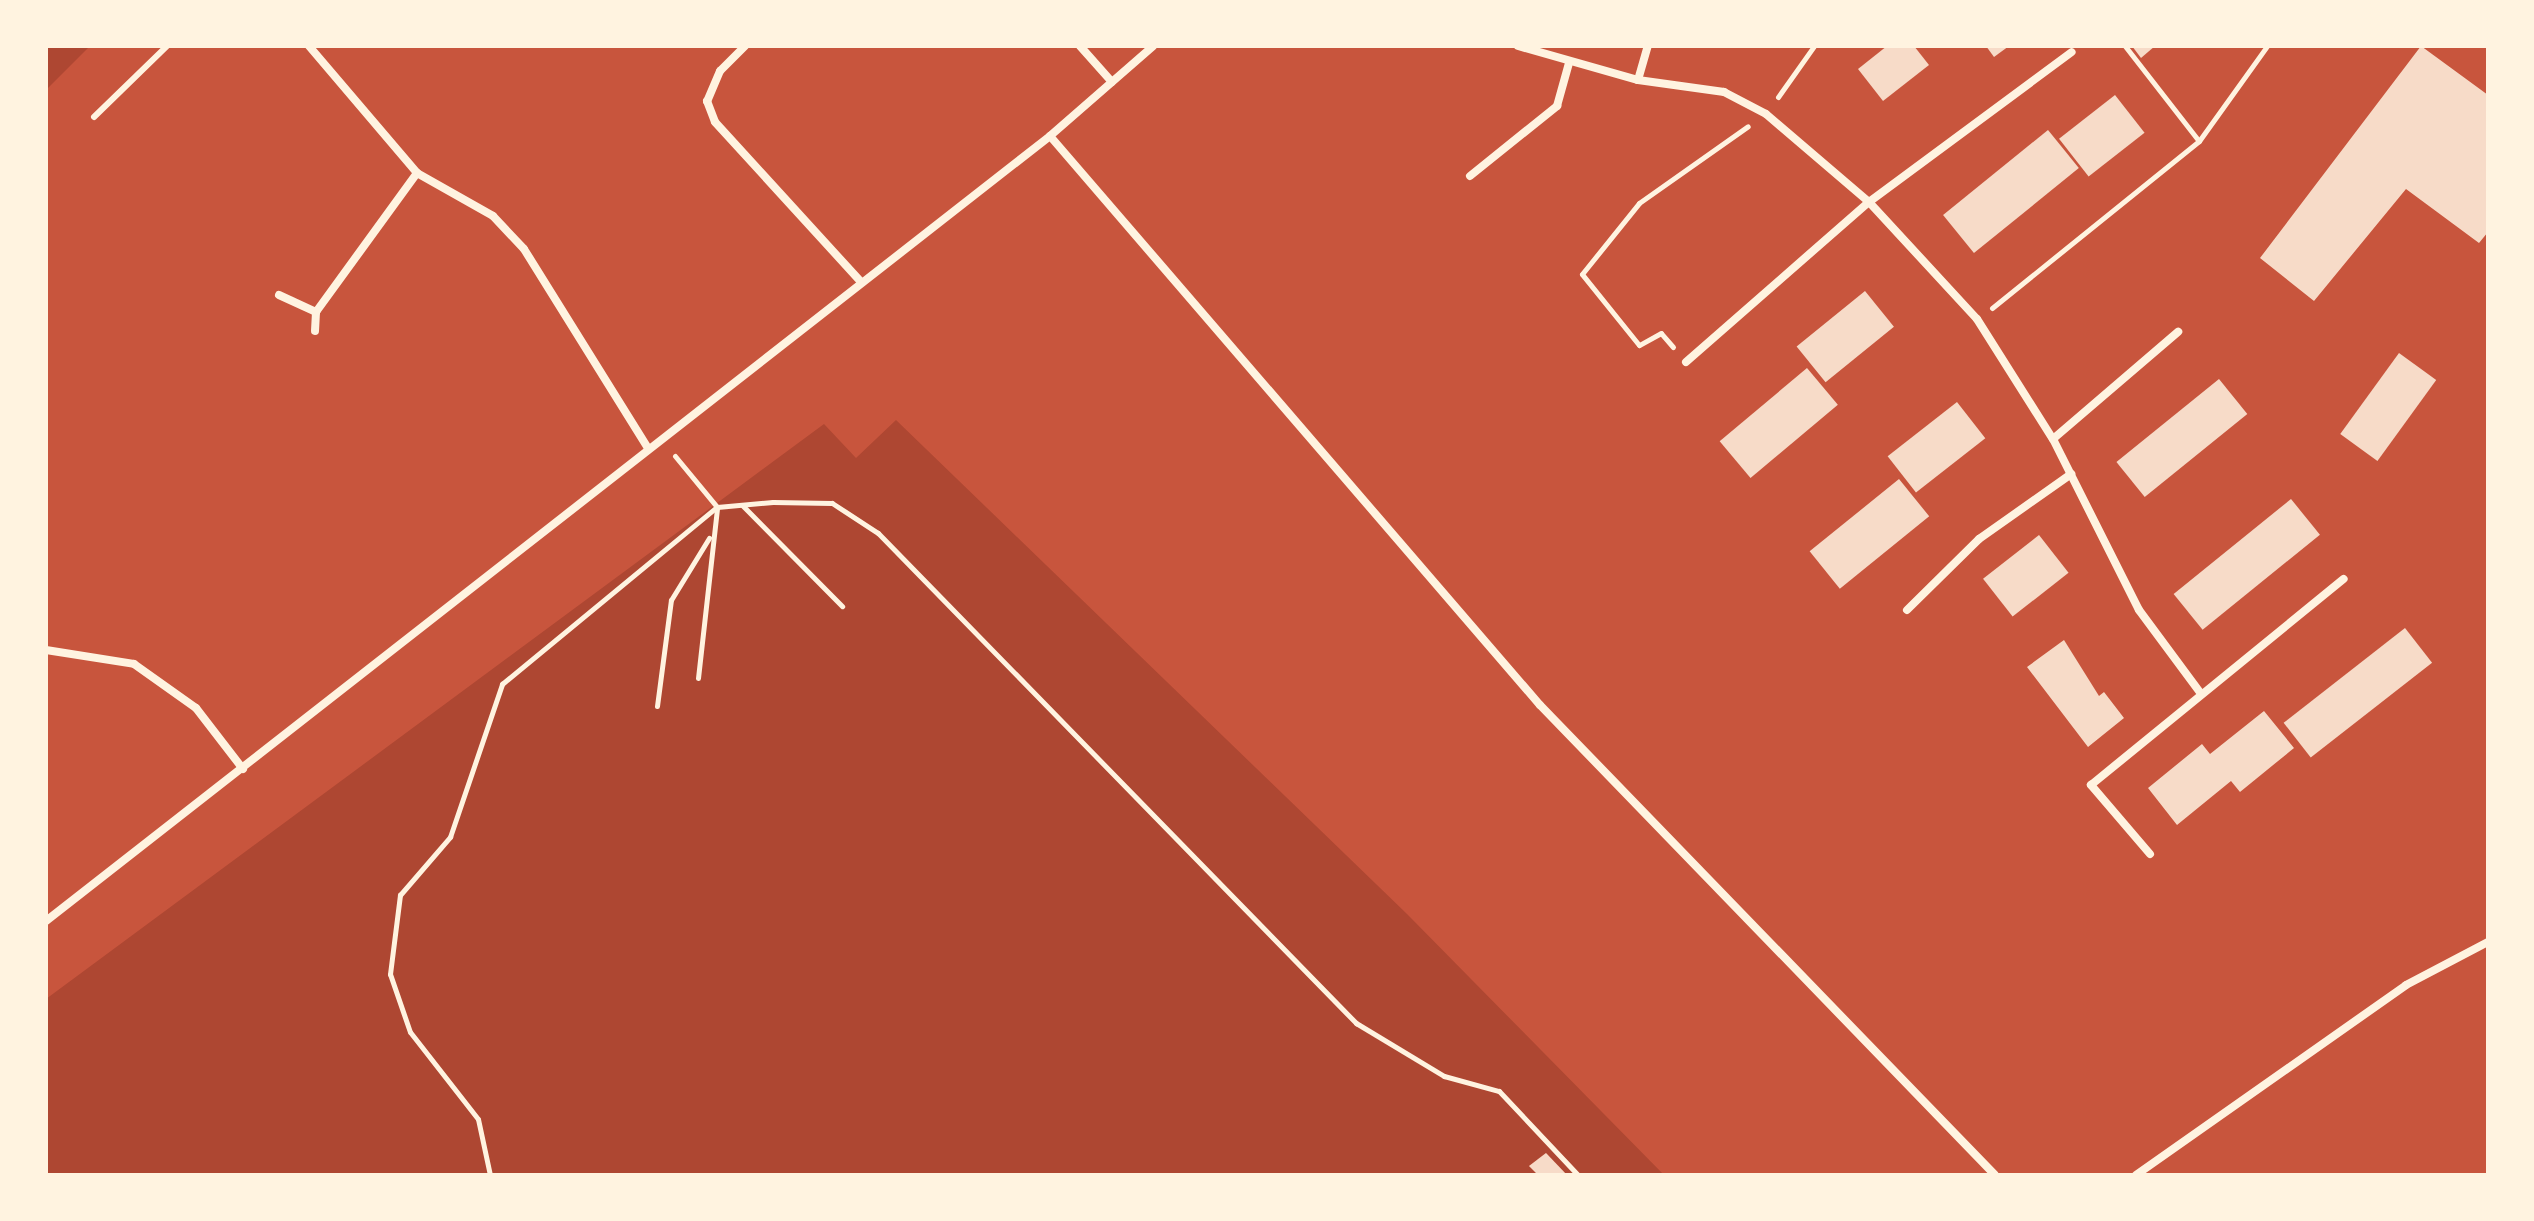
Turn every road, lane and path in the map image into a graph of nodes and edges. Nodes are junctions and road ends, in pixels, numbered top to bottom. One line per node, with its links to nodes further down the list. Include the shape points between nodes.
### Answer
1 (167, 46): 16 (lane)
2 (309, 46): 19 (street)
3 (745, 46): 22 (street, via 720,71 707,101 715,122)
4 (1080, 46): 14 (street)
5 (1153, 46): 14 (street)
6 (1518, 46): 12 (street)
7 (1648, 46): 13 (street)
8 (1814, 46): 15 (path)
9 (2125, 46): 18 (path)
10 (2267, 46): 18 (path)
11 (2072, 52): 21 (street)
12 (1569, 63): 13 (street); 20 (street, via 1557,106)
13 (1638, 80): 15 (street, via 1724,92)
14 (1112, 82): 17 (street)
15 (1766, 114): 21 (street); 28 (path, via 1639,203 1582,274 1639,345 1661,333)
16 (94, 117)
17 (1050, 136): 22 (street); 49 (street, via 1540,705)
18 (2199, 141): 25 (path)
19 (417, 173): 24 (street); 31 (street, via 493,216 524,249)
20 (1470, 176)
21 (1869, 202): 25 (street); 28 (street)
22 (861, 282): 29 (street)
23 (279, 295): 24 (street)
24 (316, 312): 26 (street)
25 (1977, 319): 30 (street)
26 (315, 331)
27 (2178, 332): 30 (street)
28 (1686, 362)
29 (660, 438): 31 (street); 34 (path)
30 (2053, 439): 32 (street)
31 (648, 448): 43 (street)
32 (2071, 474): 38 (street, via 1979,539); 41 (street, via 2139,610)
33 (743, 505): 34 (path); 37 (path); 48 (path, via 832,503 878,533 1356,1023 1444,1076 1499,1091)
34 (717, 507): 35 (path); 47 (path, via 502,684 450,837 400,895 390,974 410,1032 478,1119)
35 (709, 538): 40 (path); 42 (path, via 671,600)
36 (2344, 579): 41 (street)
37 (842, 606)
38 (1907, 610)
39 (46, 650): 43 (street, via 134,664 196,708)
40 (698, 678)
41 (2199, 691): 44 (street, via 2091,785)
42 (657, 706)
43 (243, 769): 45 (street)
44 (2150, 854)
45 (46, 921)
46 (2488, 942): 50 (street, via 2406,985)
47 (490, 1175)
48 (1578, 1175)
49 (1995, 1175)
50 (2136, 1175)

